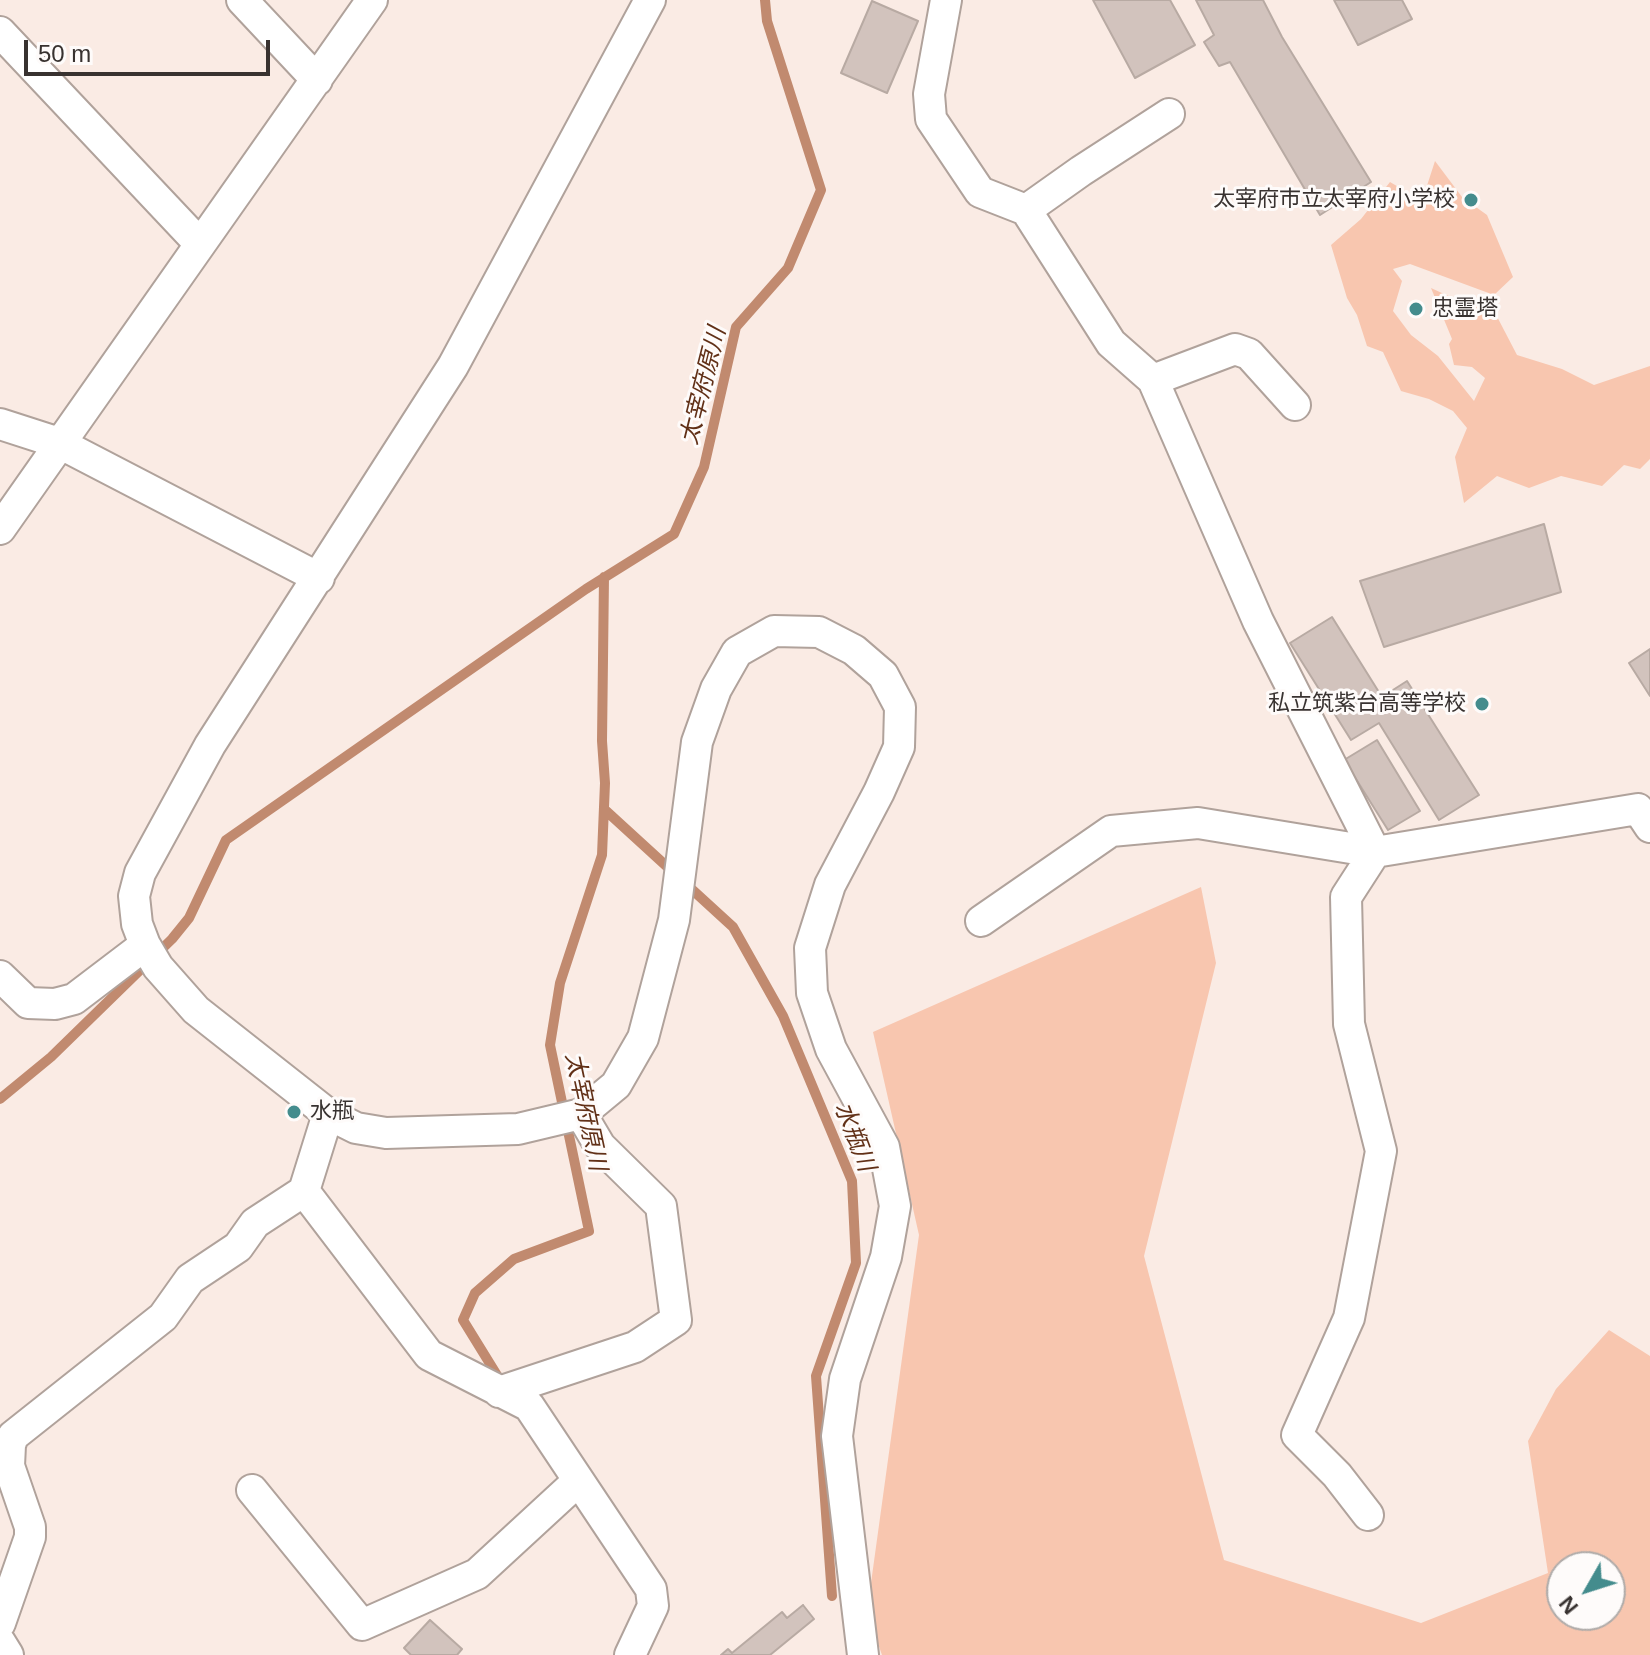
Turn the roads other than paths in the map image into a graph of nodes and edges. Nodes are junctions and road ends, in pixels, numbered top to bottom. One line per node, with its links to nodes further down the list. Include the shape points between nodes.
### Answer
1 (242, 0): 6 (street)
2 (372, 0): 6 (street)
3 (650, 0): 15 (street, via 453,366)
4 (946, 0): 8 (street, via 929,94 931,119 980,192)
5 (0, 32): 9 (street)
6 (317, 80): 9 (street)
7 (1169, 114): 8 (street)
8 (1026, 210): 10 (street, via 1111,343)
9 (199, 243): 13 (street)
10 (1153, 380): 11 (street, via 1235,349 1249,354); 17 (street, via 1258,621)
11 (1295, 405)
12 (0, 424): 13 (street)
13 (59, 443): 14 (street); 15 (street)
14 (0, 529)
15 (319, 578): 19 (street, via 210,745 140,873 134,896)
16 (1650, 827): 17 (street, via 1638,809)
17 (1375, 852): 18 (street, via 1198,823 1111,831); 27 (street, via 1346,897 1349,1024 1381,1151 1349,1318 1297,1435)
18 (981, 921)
19 (145, 945): 20 (street, via 74,999 55,1004 28,1003); 21 (street, via 196,1010)
20 (0, 976)
21 (328, 1114): 22 (street, via 356,1128 386,1133 518,1129); 23 (street)
22 (581, 1114): 24 (street, via 600,1146 661,1206 676,1320 635,1347); 32 (street, via 616,1085 643,1038 674,920 697,742 716,689 737,652 774,631 819,632 854,650 883,675 900,707 899,747 830,885 810,948 812,993 831,1049 884,1147 895,1206 886,1257 845,1379 837,1436)
23 (304, 1191): 24 (street, via 429,1355); 28 (street, via 255,1223 238,1247 190,1279 163,1317 13,1436 9,1466 30,1537)
24 (499, 1392): 25 (street, via 529,1406)
25 (578, 1481): 26 (street, via 477,1574 362,1625); 31 (street, via 651,1589 653,1606)
26 (252, 1490)
27 (1368, 1515)
28 (0, 1623)
29 (0, 1642): 30 (street)
30 (8, 1655)
31 (630, 1655)
32 (863, 1655)

